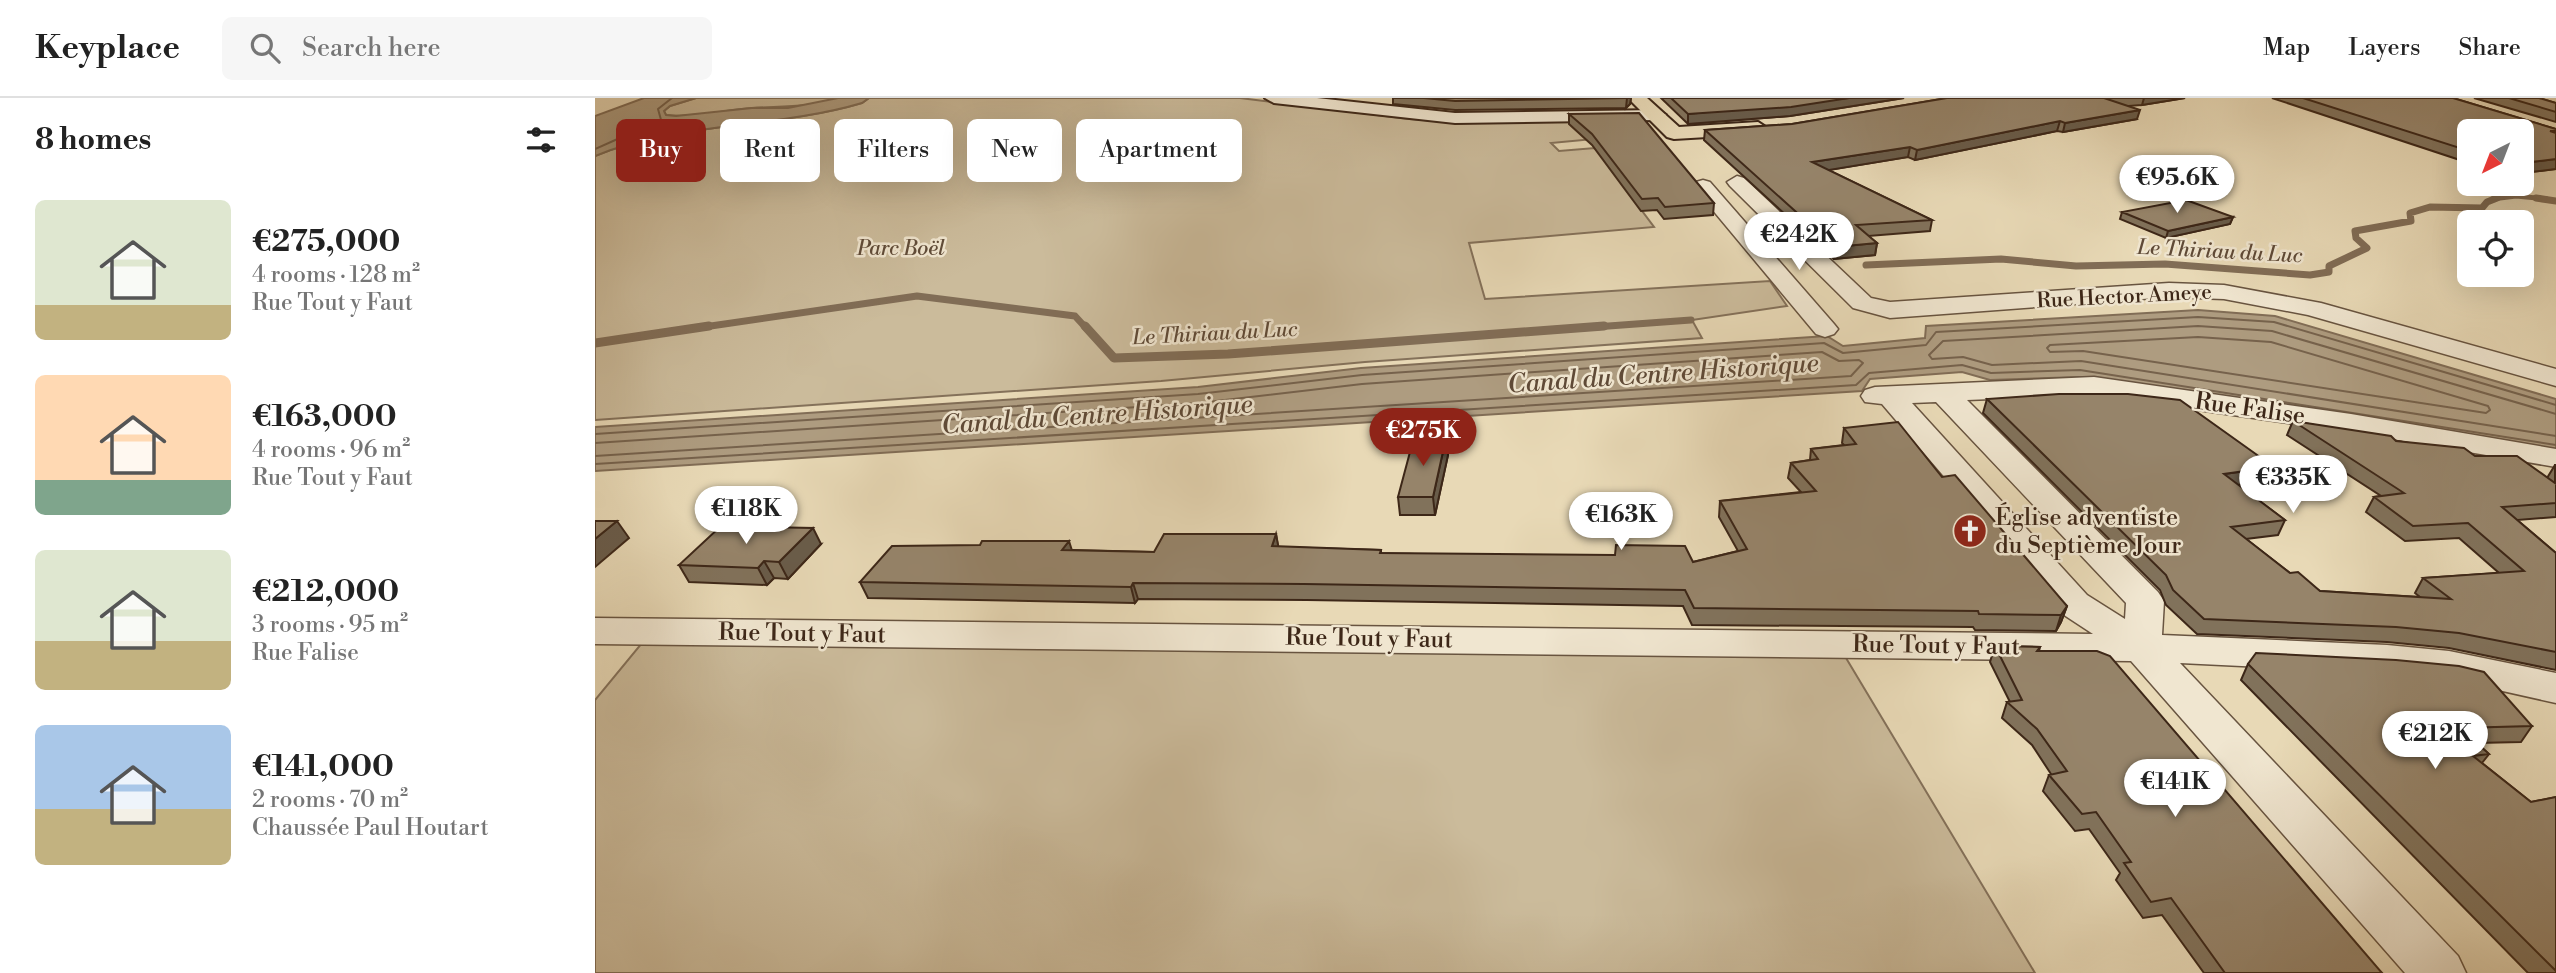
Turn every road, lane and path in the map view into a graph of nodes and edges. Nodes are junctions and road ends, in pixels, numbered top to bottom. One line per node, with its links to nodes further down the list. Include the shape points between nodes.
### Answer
1 (1274, 98): 3 (street, via 1455,118)
2 (1637, 98): 3 (main road)
3 (1657, 115): 4 (main road, via 1674,133)
4 (1778, 126)
5 (1737, 182): 8 (street, Rue Hector Ameye, via 1862,303 1890,310 2169,290 2224,292 2312,308)
6 (1703, 186): 7 (street)
7 (1825, 329)
8 (2556, 378)
9 (1942, 391): 10 (street, Rue Falise, via 2094,386); 12 (street, via 2145,601); 12 (street, Rue Falise, via 1882,396 2074,604)
10 (2556, 458)
11 (595, 631): 12 (street, Rue Tout y Faut)
12 (2142, 648): 13 (street, via 2437,664); 14 (street)
13 (2556, 688)
14 (2439, 973)

